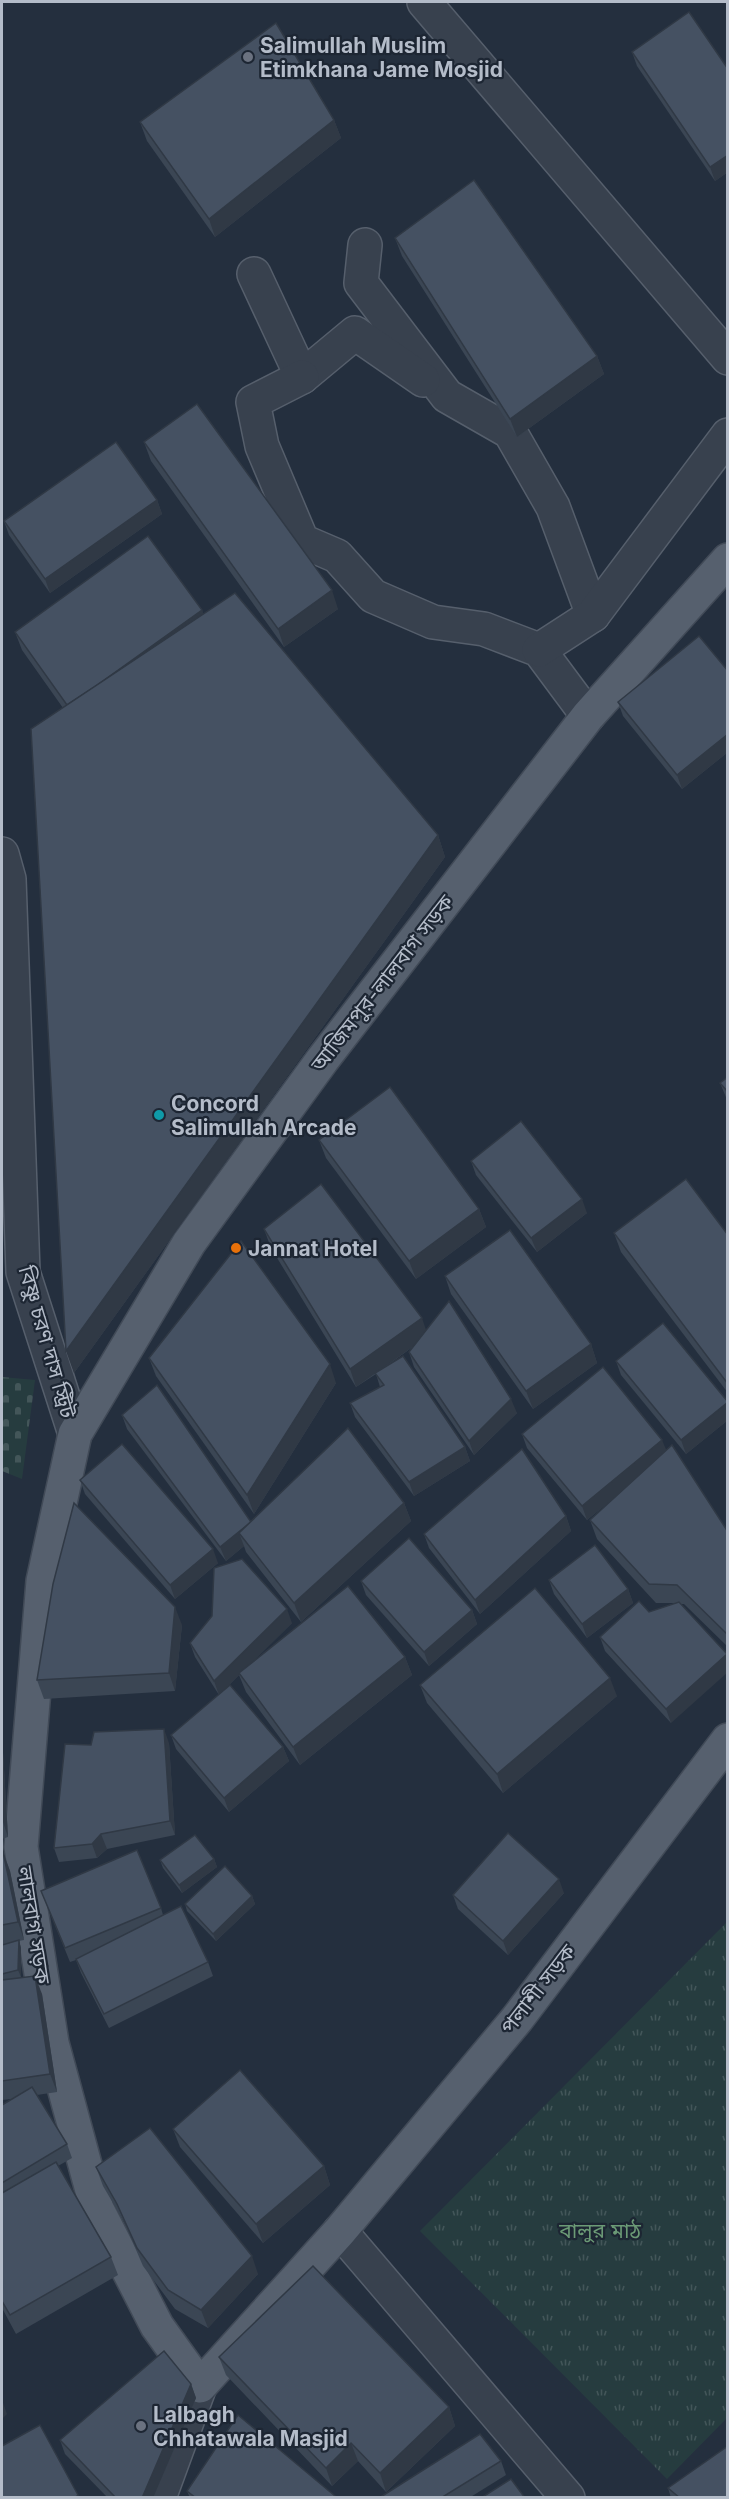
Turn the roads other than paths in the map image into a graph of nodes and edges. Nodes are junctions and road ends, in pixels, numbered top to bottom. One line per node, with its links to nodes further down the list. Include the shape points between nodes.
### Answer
1 (424, 2): 4 (street)
2 (365, 245): 6 (street, via 361,283)
3 (254, 274): 5 (street)
4 (728, 358)
5 (302, 377): 6 (street, via 355,333); 10 (street, via 253,402 262,446 302,541 337,556 373,596 433,622 484,629)
6 (447, 396): 9 (street, via 510,432 553,507)
7 (728, 435): 9 (street)
8 (728, 560): 11 (main road, আজিমপুর-লালবাগ সড়ক)
9 (593, 615): 10 (street)
10 (539, 650): 11 (street)
11 (588, 716): 13 (main road, আজিমপুর-লালবাগ সড়ক, via 322,1059 189,1243)
12 (2, 855): 13 (street, বিষ্ণু চরণ দাস স্ট্রিট, via 9,879 23,1272)
13 (75, 1434): 16 (main road, লালবাগ সড়ক, via 42,1581 21,1847 52,2043 97,2209 157,2326)
14 (728, 1740): 15 (main road, পলাশী সড়ক, via 517,2019)
15 (340, 2231): 16 (main road, পলাশী সড়ক); 18 (street)
16 (200, 2386): 17 (street)
17 (159, 2498)
18 (568, 2498)

